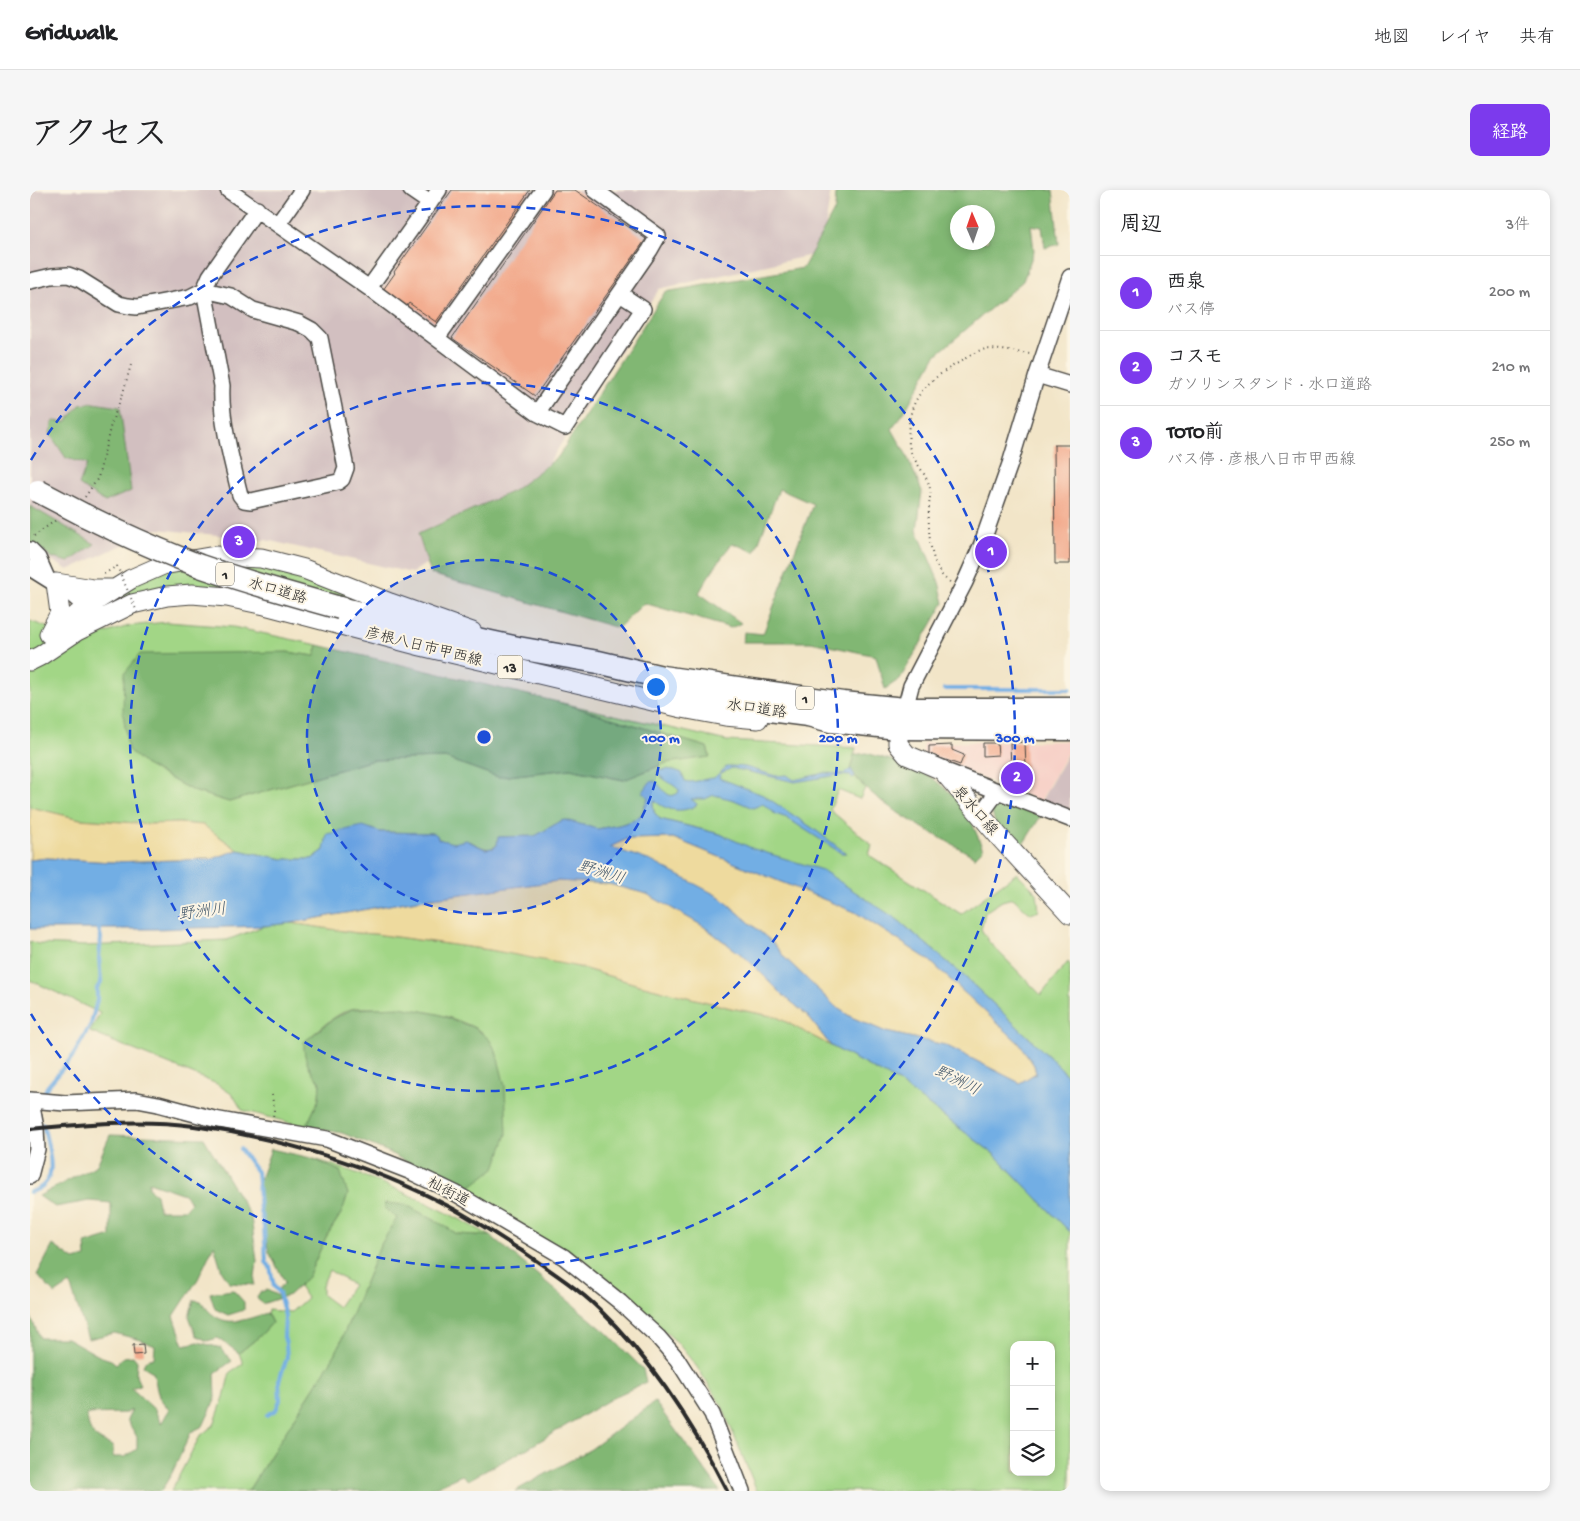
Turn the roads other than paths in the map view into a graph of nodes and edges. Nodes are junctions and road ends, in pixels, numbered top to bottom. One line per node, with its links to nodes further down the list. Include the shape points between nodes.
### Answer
1 (228, 190): 8 (street)
2 (302, 190): 9 (street)
3 (411, 190): 7 (street)
4 (439, 190): 7 (street)
5 (543, 190): 15 (street)
6 (595, 190): 14 (street, via 658,236)
7 (430, 203): 12 (street)
8 (257, 209): 9 (street); 13 (street, via 210,276)
9 (278, 224): 12 (street)
10 (1070, 277): 16 (street)
11 (30, 281): 13 (street, via 68,275 128,306 190,297)
12 (369, 288): 15 (street)
13 (204, 290): 13 (street, via 231,296 254,310 299,323 318,336 346,468 338,482 251,501 240,495 229,449 222,386)
14 (620, 294): 18 (street); 18 (street, via 643,309 565,428)
15 (437, 338): 18 (street)
16 (1037, 375): 17 (street); 32 (street, via 981,546 911,686)
17 (1070, 385)
18 (538, 412)
19 (34, 488): 27 (highway, 水口道路 / 1, bridge, via 115,530 200,566)
20 (30, 550): 22 (street)
21 (30, 568): 22 (street)
22 (51, 580): 23 (main road, via 93,589); 24 (street); 26 (main road)
23 (115, 589): 24 (main road, 彦根八日市甲西線 / 13); 29 (main road, 彦根八日市甲西線 / 13, via 163,565 215,556 261,558 304,569 446,624 538,648)
24 (86, 607): 25 (main road, 13); 26 (main road, 彦根八日市甲西線 / 13)
25 (135, 609): 26 (main road, 彦根八日市甲西線 / 13); 33 (main road, 彦根八日市甲西線 / 13, via 168,596 227,597 682,708 725,716 808,723)
26 (65, 627): 28 (main road, 彦根八日市甲西線 / 13); 30 (main road, 彦根八日市甲西線 / 13, via 40,656)
27 (452, 637): 29 (highway, 水口道路 / 1, via 463,636); 33 (highway, 水口道路 / 1, via 463,644 619,682 737,706 808,714)
28 (37, 648)
29 (544, 653): 32 (highway, 水口道路 / 1, via 672,678 814,699)
30 (30, 661)
31 (1070, 708): 32 (highway, 水口道路 / 1)
32 (902, 718): 33 (highway, 水口道路 / 1); 34 (highway, 水口道路 / 1); 35 (main road, 泉水口線, via 898,744 907,755)
33 (831, 721)
34 (1070, 729)
35 (942, 770): 36 (street); 37 (main road, 泉水口線)
36 (997, 792): 37 (street); 38 (street)
37 (984, 818): 39 (main road, 泉水口線)
38 (1070, 819)
39 (1070, 914)
40 (35, 1101): 41 (street, via 37,1149); 42 (street, 杣街道, via 137,1100 214,1119 327,1139 409,1170 463,1198 564,1257 658,1337 677,1358 712,1414)
41 (31, 1169)
42 (742, 1491)

